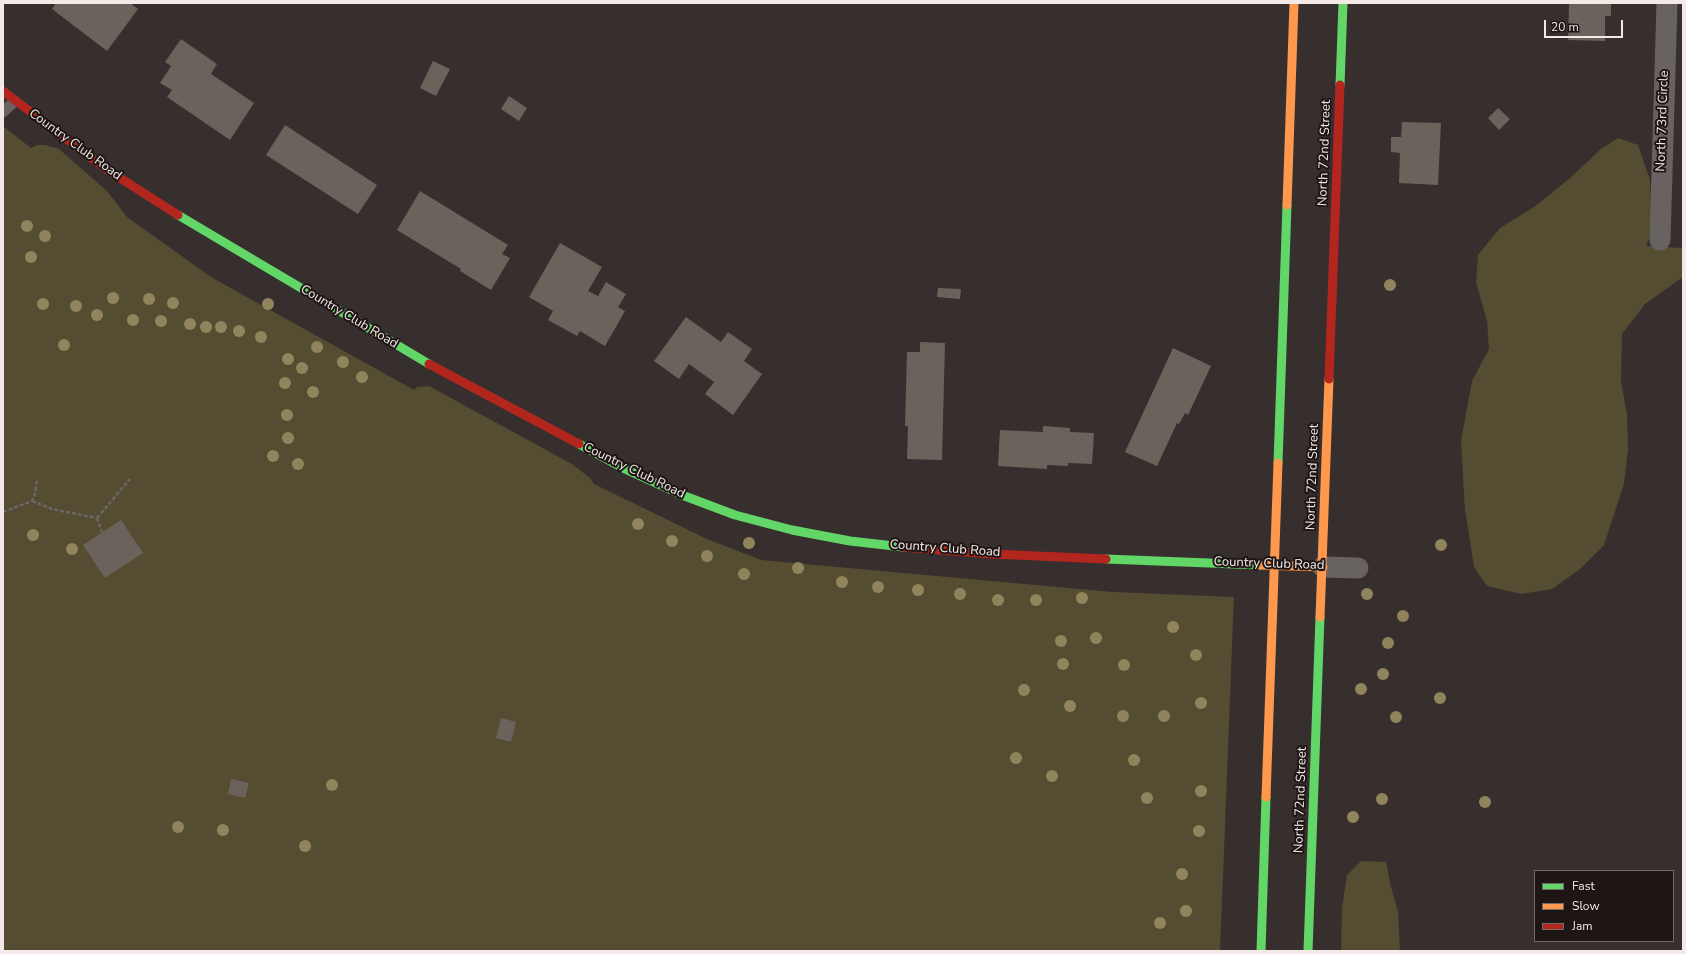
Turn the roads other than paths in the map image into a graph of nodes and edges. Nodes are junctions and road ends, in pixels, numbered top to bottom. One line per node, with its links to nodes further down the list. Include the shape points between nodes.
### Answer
1 (1294, 3): 9 (main road)
2 (1343, 3): 10 (main road, North 72nd Street)
3 (1667, 3): 4 (street, North 73rd Circle)
4 (1674, 80): 8 (street, North 73rd Circle)
5 (3, 92): 6 (main road, Country Club Road)
6 (15, 101): 7 (lane); 9 (main road, Country Club Road, via 106,169 159,204 425,362 625,469 728,513 792,530 908,548 991,554)
7 (3, 112)
8 (1660, 240)
9 (1275, 565): 10 (main road, Country Club Road); 12 (main road)
10 (1323, 566): 11 (street, Country Club Road); 13 (main road, North 72nd Street)
11 (1358, 568)
12 (1261, 951)
13 (1308, 951)

